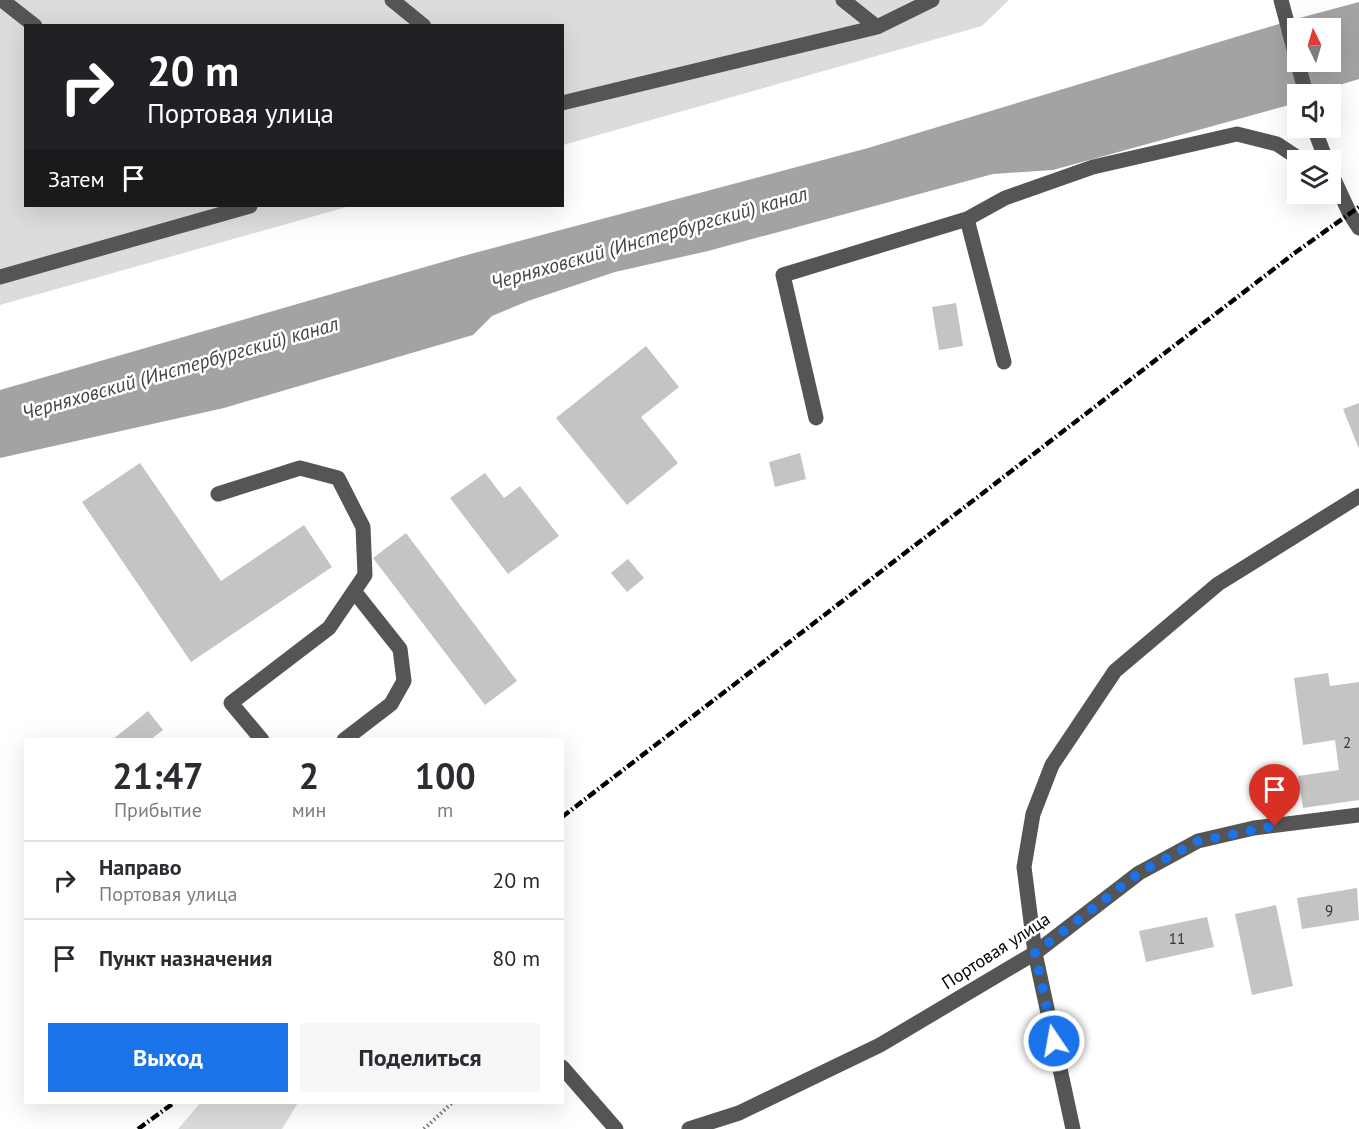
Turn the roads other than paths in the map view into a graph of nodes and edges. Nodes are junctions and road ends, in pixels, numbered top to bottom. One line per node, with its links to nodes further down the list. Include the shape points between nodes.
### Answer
1 (2, 0): 6 (street)
2 (392, 0): 7 (street)
3 (843, 0): 8 (street)
4 (932, 0): 8 (street)
5 (1281, 0): 9 (street)
6 (32, 24)
7 (422, 24)
8 (877, 27): 10 (street)
9 (1302, 84)
10 (564, 103)
11 (1287, 151): 14 (street, via 1277,144 1237,134 1093,167 1005,198)
12 (1341, 195): 15 (street)
13 (246, 207): 16 (street)
14 (967, 219): 17 (street); 18 (street, via 783,275)
15 (1359, 228)
16 (0, 277)
17 (1004, 362)
18 (816, 418)
19 (218, 494): 21 (street, via 300,468 338,478 363,526 365,575)
20 (1359, 496): 25 (street, via 1218,584 1115,671 1052,765 1034,814 1024,867)
21 (354, 591): 22 (street, via 329,628 231,703); 23 (street, via 400,649 404,681 391,704)
22 (259, 738)
23 (347, 738)
24 (1359, 815): 25 (street, Портовая улица, via 1254,828 1198,841 1139,873)
25 (1035, 953): 28 (street, Портовая улица, via 880,1045 739,1113); 29 (street)
26 (564, 1069): 27 (street)
27 (616, 1129)
28 (690, 1129)
29 (1073, 1129)

